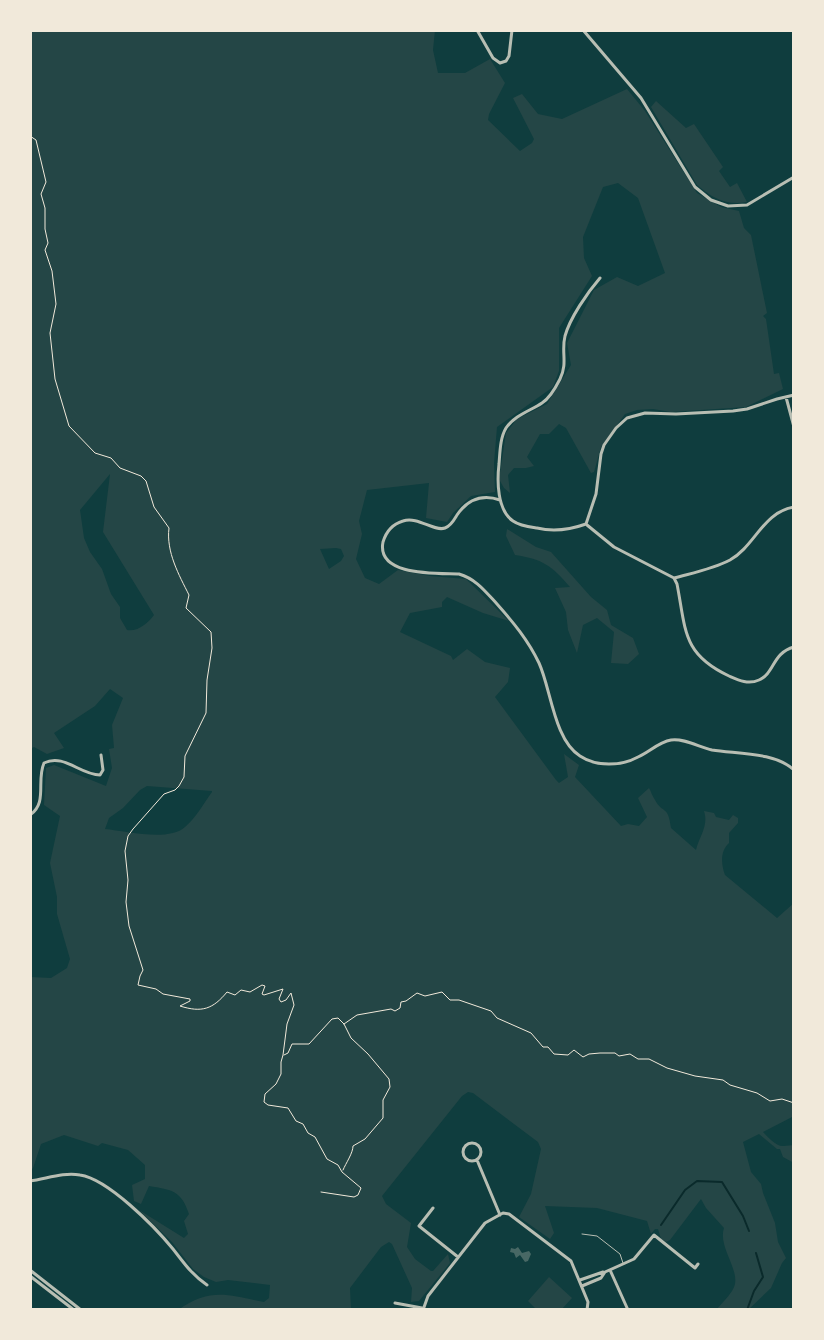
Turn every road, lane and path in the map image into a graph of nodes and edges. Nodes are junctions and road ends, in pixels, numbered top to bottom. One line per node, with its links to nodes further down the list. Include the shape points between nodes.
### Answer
1 (477, 30): 2 (street, via 500,63 509,56)
2 (512, 30)
3 (583, 30): 5 (street, via 641,98 695,187 711,200 747,205)
4 (30, 136): 19 (path, via 36,140 46,182 41,194 45,250 56,304 50,333 55,379 69,426 95,453 146,481 154,507 169,528 171,555 189,595 186,608 211,632 206,713 185,756 184,777 133,829 126,844 129,926 143,970 138,985 190,999 180,1006 193,1010 213,1005 227,992 250,992 262,985 262,994 268,995 283,989 281,1002 291,993 294,1005)
5 (794, 177)
6 (600, 278): 10 (street, via 565,336 565,367 556,387 505,429 497,479)
7 (794, 395): 8 (street)
8 (786, 397): 9 (street); 12 (street, via 733,411 627,418 604,445)
9 (794, 427)
10 (500, 500): 12 (street, via 510,518 529,527 565,530); 16 (street, via 468,502 446,528 402,521 387,533 383,552 402,570 468,576 516,624 541,666 571,750 589,761 626,762 675,739 761,756)
11 (794, 507): 13 (street, via 771,518 732,559)
12 (586, 524): 13 (street, via 614,547)
13 (674, 578): 14 (street, via 688,641 714,669 741,682 759,680 783,651)
14 (794, 647)
15 (101, 755): 17 (street, via 100,775 60,761 44,763 40,805)
16 (794, 770)
17 (30, 815)
18 (344, 1024): 19 (path, via 332,1019 309,1044 292,1044); 20 (path, via 357,1015 395,1011 417,993 442,992 531,1033 554,1054 630,1054 723,1080 770,1101); 22 (path, via 387,1075 390,1087 383,1118 353,1146)
19 (283, 1055): 22 (path, via 279,1080 264,1102 288,1108)
20 (794, 1103)
21 (477, 1160): 21 (street, via 480,1147 467,1144 465,1157); 26 (street)
22 (342, 1172): 24 (path, via 361,1188 358,1195)
23 (30, 1181): 36 (street, via 71,1174 101,1183 138,1213)
24 (321, 1192)
25 (433, 1208): 28 (street, via 419,1226)
26 (500, 1215): 28 (street, via 485,1223); 35 (street, via 509,1214 571,1261)
27 (582, 1234): 29 (lane, via 597,1236 620,1254)
28 (458, 1257): 40 (street)
29 (623, 1263): 30 (street, via 636,1257 654,1235 695,1268); 31 (street)
30 (698, 1264)
31 (610, 1269): 33 (street); 44 (street)
32 (30, 1270): 38 (street)
33 (605, 1272): 35 (street); 37 (street)
34 (30, 1276): 38 (street)
35 (580, 1280): 37 (street)
36 (207, 1285)
37 (582, 1286): 43 (street)
38 (58, 1295): 41 (street); 42 (street)
39 (395, 1303): 40 (street)
40 (423, 1309)
41 (74, 1310)
42 (81, 1310)
43 (587, 1310)
44 (628, 1310)

